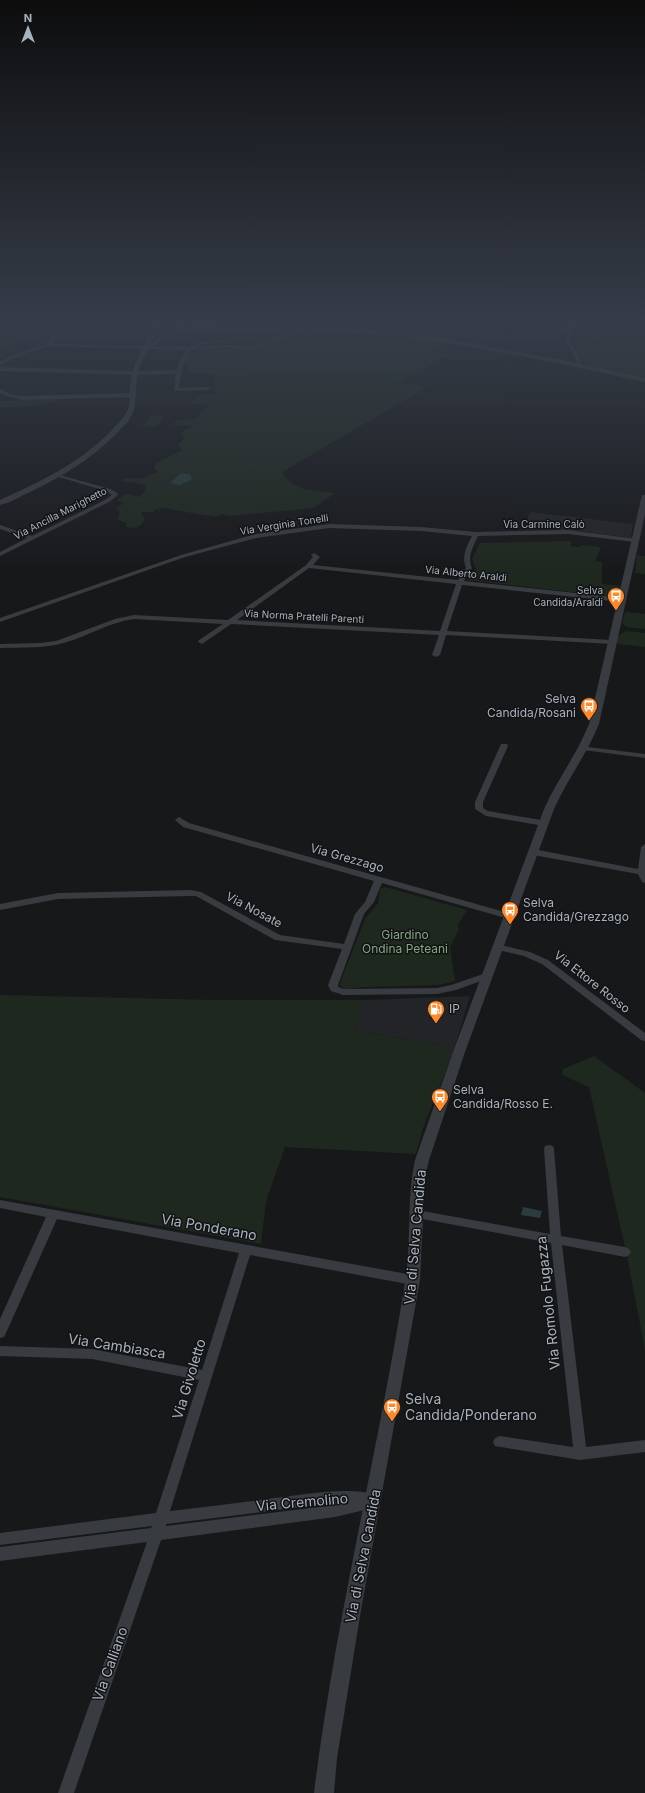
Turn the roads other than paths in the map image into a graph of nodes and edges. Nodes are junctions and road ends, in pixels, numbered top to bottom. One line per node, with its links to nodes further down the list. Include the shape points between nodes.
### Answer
1 (132, 407): 2 (street, via 120,426 88,456)
2 (58, 475): 4 (street); 7 (street, Via Ancilla Marighetto, via 115,495)
3 (645, 497): 8 (street, Via di Selva Candida)
4 (0, 503)
5 (0, 527): 7 (street)
6 (476, 534): 8 (street, Via Carmine Calò, via 574,532); 12 (street, via 466,561 469,568); 14 (street, Via Verginia Tonelli, via 329,526 256,536 182,556)
7 (32, 538): 9 (street, Via Ancilla Marighetto)
8 (635, 540): 13 (street, Via di Selva Candida)
9 (0, 554)
10 (314, 555): 11 (street, via 317,557)
11 (308, 566): 12 (street, Via Alberto Araldi); 15 (street)
12 (460, 582): 13 (street, Via Alberto Araldi); 16 (street)
13 (622, 600): 18 (street, Via di Selva Candida)
14 (0, 620)
15 (230, 622): 16 (street, Via Norma Pratelli Parenti); 17 (street); 19 (street, Via Norma Pratelli Parenti, via 130,617 56,643)
16 (444, 633): 18 (street, Via Norma Pratelli Parenti); 20 (street)
17 (202, 642)
18 (612, 642): 22 (street, Via di Selva Candida, via 594,724)
19 (0, 646)
20 (436, 655)
21 (504, 746): 25 (street, via 479,802 479,808 486,813)
22 (583, 748): 23 (street); 25 (street, Via di Selva Candida, via 558,788)
23 (645, 756)
24 (179, 820): 29 (street, Via Grezzago, via 186,825)
25 (544, 823): 27 (street, Via di Selva Candida)
26 (645, 847): 28 (street)
27 (532, 852): 28 (street); 31 (street, Via di Selva Candida)
28 (644, 876)
29 (379, 880): 31 (street, Via Grezzago); 32 (street, via 369,902 360,914)
30 (0, 907): 32 (street, Via Nosate, via 58,896 191,893 198,894 278,938)
31 (509, 916): 33 (street, Via di Selva Candida)
32 (346, 947): 34 (street, via 333,986 338,992 437,991)
33 (497, 947): 34 (street, Via di Selva Candida); 35 (street, Via Ettore Rosso, via 527,954 545,962)
34 (486, 976): 39 (street, Via di Selva Candida, via 428,1139 418,1178)
35 (645, 1038)
36 (549, 1149): 40 (street, Via Romolo Fugazza)
37 (0, 1204): 38 (street, Via Ponderano)
38 (53, 1214): 41 (street, Via Ponderano); 44 (street)
39 (417, 1214): 40 (street); 43 (street, Via di Selva Candida)
40 (556, 1240): 42 (street); 49 (street, Via Romolo Fugazza)
41 (246, 1249): 43 (street, Via Ponderano); 46 (street, Via Givoletto)
42 (625, 1252)
43 (413, 1280): 50 (street, Via di Selva Candida)
44 (0, 1332)
45 (0, 1351): 46 (street, Via Cambiasca, via 92,1354)
46 (206, 1376): 51 (street, Via Givoletto)
47 (500, 1442): 49 (street)
48 (645, 1446): 49 (street)
49 (580, 1454)
50 (373, 1500): 51 (street, Via Cremolino, via 353,1497 317,1499); 52 (street, Via Cremolino, via 350,1509); 56 (street, Via di Selva Candida)
51 (161, 1518): 52 (street, Via Givoletto); 53 (street, Via Cremolino)
52 (156, 1535): 54 (street, Via Cremolino); 55 (street, Via Calliano)
53 (0, 1539)
54 (0, 1554)
55 (66, 1793)
56 (324, 1793)

